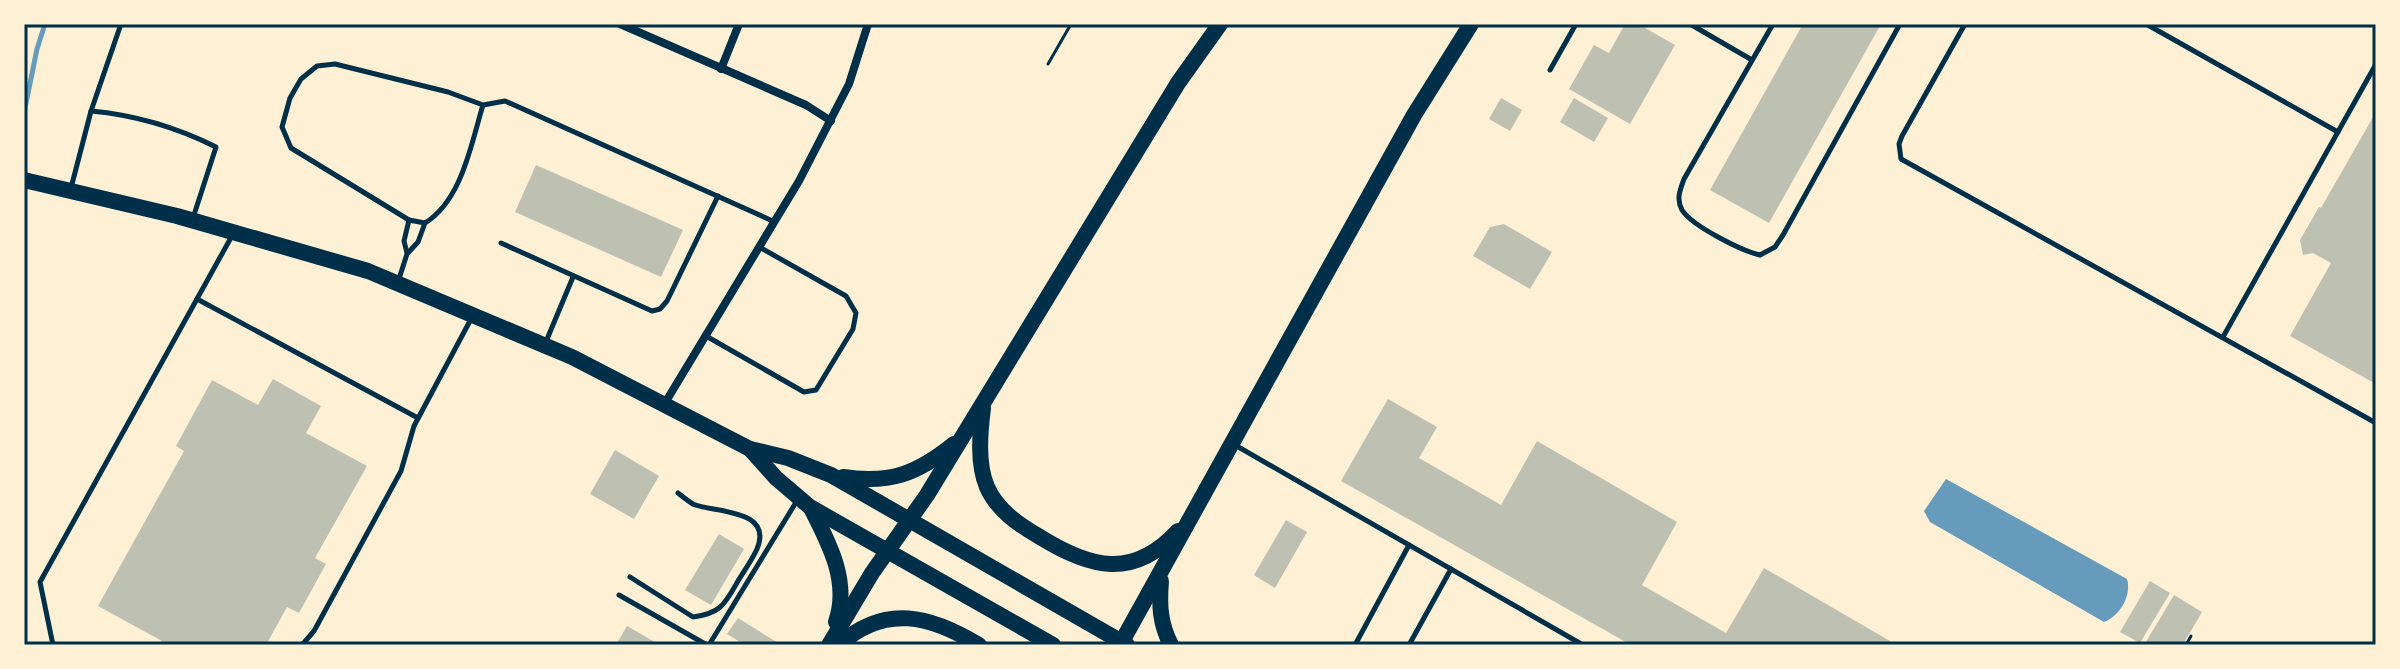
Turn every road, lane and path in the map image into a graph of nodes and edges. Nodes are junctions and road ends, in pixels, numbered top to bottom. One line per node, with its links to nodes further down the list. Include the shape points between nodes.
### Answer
1 (121, 24): 20 (lane)
2 (620, 24): 17 (street)
3 (739, 24): 17 (street)
4 (868, 24): 21 (street)
5 (1071, 24): 15 (path)
6 (1220, 24): 41 (main road, via 1178,83)
7 (1471, 24): 46 (main road)
8 (1576, 24): 18 (lane)
9 (1690, 24): 14 (lane)
10 (1773, 24): 14 (lane)
11 (1900, 24): 14 (lane, via 1783,235 1760,255 1690,218 1678,195)
12 (1965, 24): 39 (lane, via 1902,136 1901,159)
13 (2146, 24): 22 (lane)
14 (1752, 60)
15 (1048, 64)
16 (2376, 64): 22 (lane)
17 (721, 69): 21 (street)
18 (1550, 70)
19 (483, 105): 25 (lane, via 505,101); 27 (lane, via 335,64 317,66 301,79 282,127 291,148); 29 (lane, via 461,175 436,217)
20 (91, 111): 24 (lane); 26 (lane, via 128,115 216,147)
21 (831, 121): 28 (street)
22 (2338, 132): 39 (lane)
23 (24, 180): 24 (main road)
24 (71, 189): 26 (main road)
25 (718, 196): 28 (lane); 34 (lane, via 660,309 652,311)
26 (192, 220): 30 (main road)
27 (409, 220): 29 (lane); 33 (lane)
28 (775, 222): 32 (street)
29 (425, 223): 33 (lane)
30 (234, 232): 35 (main road); 36 (lane)
31 (501, 243): 34 (lane)
32 (761, 248): 38 (street); 38 (lane, via 846,296 856,313 853,329 816,390 804,392)
33 (407, 254): 35 (lane)
34 (573, 277): 40 (lane)
35 (398, 283): 37 (main road)
36 (197, 299): 43 (lane); 61 (lane, via 40,582)
37 (474, 314): 40 (main road); 43 (lane)
38 (706, 336): 42 (street)
39 (2223, 337): 44 (lane)
40 (544, 344): 42 (main road)
41 (985, 398): 45 (main road); 52 (main road, via 982,467 997,504 1017,524 1066,553 1111,565 1153,553)
42 (665, 403): 47 (main road)
43 (418, 418): 62 (lane, via 401,471)
44 (2376, 423)
45 (961, 438): 48 (main road, via 937,458 896,479); 51 (main road)
46 (1230, 442): 52 (main road); 53 (lane)
47 (750, 449): 48 (main road); 50 (main road)
48 (831, 475): 51 (main road)
49 (678, 493): 57 (lane, via 695,505 733,511 753,521 758,547 724,605 712,614 693,617)
50 (804, 503): 54 (main road); 63 (lane); 64 (main road, via 826,538 841,590)
51 (910, 520): 54 (main road); 60 (main road)
52 (1187, 521): 56 (main road)
53 (1409, 545): 55 (lane); 69 (lane)
54 (887, 551): 64 (main road); 67 (main road)
55 (1451, 569): 70 (lane); 71 (lane)
56 (1162, 571): 60 (main road); 68 (main road, via 1159,606)
57 (630, 577)
58 (619, 595): 63 (lane)
59 (2191, 636): 72 (path)
60 (1123, 644)
61 (53, 645)
62 (302, 645)
63 (708, 645)
64 (828, 645)
65 (839, 645): 66 (main road, via 889,618 913,617)
66 (979, 645)
67 (1053, 645)
68 (1171, 645)
69 (1355, 645)
70 (1409, 645)
71 (1583, 645)
72 (2186, 645)

